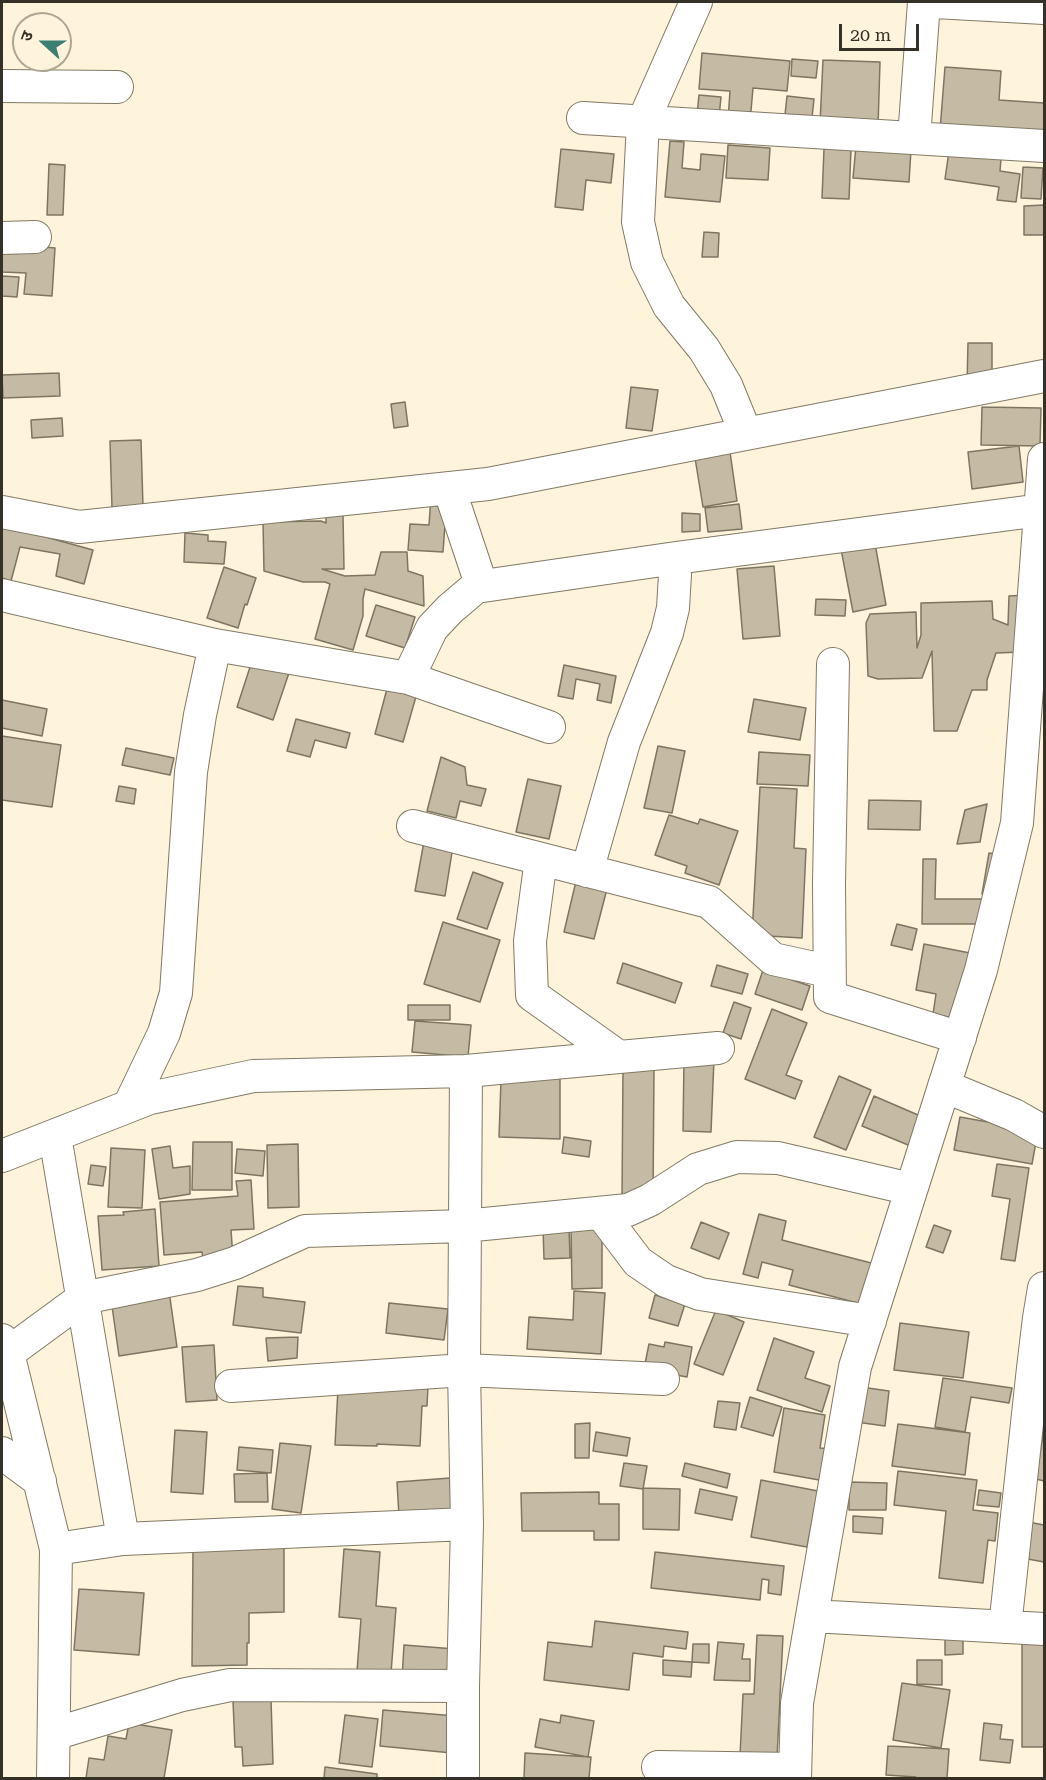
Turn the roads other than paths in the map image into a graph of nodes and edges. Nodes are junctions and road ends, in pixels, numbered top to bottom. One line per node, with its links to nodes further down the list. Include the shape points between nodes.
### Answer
1 (696, 2): 8 (street)
2 (924, 2): 9 (street)
3 (935, 2): 4 (street)
4 (1044, 8)
5 (2, 86): 6 (street)
6 (117, 87)
7 (583, 118): 8 (street)
8 (644, 122): 9 (street); 14 (street, via 638,222 647,262 669,306 704,349 726,385)
9 (914, 138): 10 (street)
10 (1044, 146)
11 (35, 237): 12 (street)
12 (2, 238)
13 (1044, 376): 14 (street)
14 (746, 434): 16 (street, via 488,484)
15 (1043, 484): 18 (street); 25 (street)
16 (449, 488): 17 (street, via 79,527); 19 (street, via 481,584)
17 (2, 512)
18 (676, 558): 19 (street); 28 (street, via 667,633 624,742)
19 (476, 587): 23 (street, via 432,628)
20 (2, 596): 21 (street)
21 (215, 645): 23 (street); 35 (street, via 191,772 176,993 164,1033)
22 (833, 664): 29 (street)
23 (408, 678): 24 (street)
24 (549, 727)
25 (1033, 772): 30 (street)
26 (413, 826): 27 (street)
27 (541, 859): 28 (street); 32 (street, via 530,941 532,995)
28 (587, 871): 29 (street, via 709,902 773,959)
29 (828, 971): 30 (street, via 830,997)
30 (960, 1038): 34 (street)
31 (718, 1048): 32 (street)
32 (619, 1057): 33 (street)
33 (466, 1071): 35 (street, via 252,1076); 41 (street)
34 (944, 1086): 36 (street); 39 (street)
35 (129, 1106): 37 (street)
36 (1044, 1132)
37 (55, 1136): 38 (street); 43 (street)
38 (2, 1156)
39 (911, 1189): 40 (street, via 778,1158 737,1157 698,1169 628,1210); 44 (street)
40 (601, 1213): 41 (street); 44 (street, via 638,1262 666,1281 700,1294)
41 (464, 1226): 43 (street, via 305,1231 207,1272); 46 (street)
42 (1044, 1288): 55 (street)
43 (83, 1298): 45 (street); 52 (street)
44 (870, 1321): 54 (street, via 855,1367)
45 (5, 1346): 50 (street)
46 (464, 1370): 47 (street); 48 (street); 51 (street)
47 (663, 1379)
48 (231, 1386)
49 (2, 1453): 50 (street)
50 (40, 1481): 53 (street)
51 (467, 1524): 52 (street); 57 (street)
52 (123, 1539): 53 (street)
53 (56, 1549): 58 (street)
54 (812, 1616): 55 (street); 60 (street, via 797,1703)
55 (1005, 1627): 56 (street)
56 (1044, 1629)
57 (463, 1686): 58 (street, via 230,1685 182,1695); 62 (street)
58 (54, 1734): 61 (street)
59 (658, 1767): 60 (street)
60 (795, 1774)
61 (53, 1779)
62 (463, 1779)

